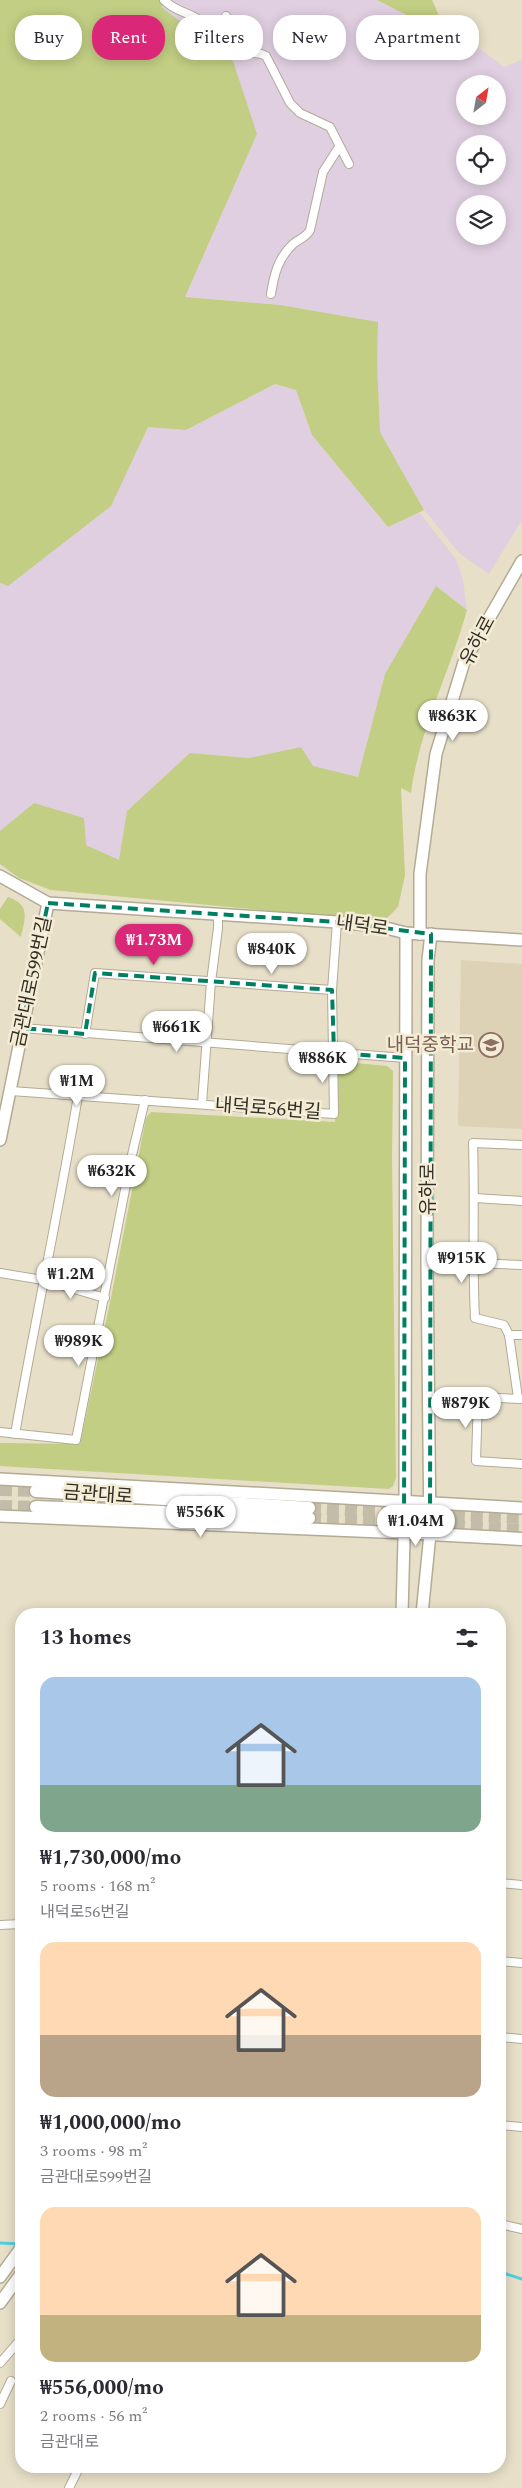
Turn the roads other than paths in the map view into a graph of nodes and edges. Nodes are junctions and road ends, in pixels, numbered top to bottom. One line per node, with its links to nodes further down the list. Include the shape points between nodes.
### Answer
1 (164, 0): 2 (street, via 170,7)
2 (187, 15)
3 (263, 55): 4 (street, via 290,103 300,113 330,127)
4 (339, 147): 5 (street); 6 (street, via 323,172 310,230 281,258)
5 (349, 164)
6 (271, 294)
7 (522, 561): 8 (street, 유하로)
8 (518, 578): 14 (street, 유하로, via 464,662 436,754 420,874)
9 (0, 876): 10 (street, 내덕로)
10 (48, 903): 11 (street, 내덕로); 18 (street, 금관대로599번길)
11 (218, 914): 12 (street, 내덕로); 16 (street, 내덕로56번길)
12 (337, 922): 13 (street, 내덕로, via 378,926); 17 (street)
13 (406, 933): 14 (street, 내덕로); 22 (street, 유하로)
14 (425, 934): 15 (street, 내덕로); 31 (street, 유하로, via 428,960)
15 (522, 940)
16 (211, 982): 17 (street); 19 (street, via 95,973); 20 (street, 내덕로56번길)
17 (332, 990): 21 (street)
18 (22, 1028): 19 (street); 23 (street, 금관대로599번길)
19 (85, 1034): 20 (street)
20 (207, 1044): 21 (street); 26 (street, 내덕로56번길)
21 (334, 1053): 22 (street); 26 (street, 내덕로56번길, via 334,1114)
22 (405, 1058): 45 (street, 유하로)
23 (10, 1091): 24 (street); 27 (street, 금관대로599번길)
24 (78, 1096): 25 (street); 35 (street)
25 (145, 1100): 26 (street, 내덕로56번길); 36 (street)
26 (202, 1104)
27 (0, 1140)
28 (522, 1145): 29 (street, via 473,1143)
29 (475, 1198): 30 (street); 32 (street)
30 (522, 1201)
31 (427, 1262): 32 (street); 46 (street, 유하로)
32 (472, 1262): 33 (street); 37 (street, via 476,1318 504,1325)
33 (522, 1265)
34 (0, 1273): 35 (street)
35 (43, 1280): 36 (street); 41 (street)
36 (105, 1298): 41 (street, via 76,1440)
37 (509, 1335): 38 (street); 39 (street)
38 (522, 1336)
39 (520, 1399): 42 (street, via 478,1397 476,1460)
40 (0, 1432): 41 (street)
41 (15, 1434)
42 (522, 1464)
43 (0, 1479): 45 (street)
44 (36, 1492): 47 (main road, 금관대로, via 309,1513)
45 (405, 1501): 46 (street); 50 (street, 유하로)
46 (430, 1502): 48 (street); 51 (street, 유하로)
47 (36, 1507)
48 (522, 1508)
49 (0, 1516): 50 (street)
50 (404, 1533): 51 (street); 53 (street, 유하로)
51 (430, 1534): 52 (main road); 54 (street, 유하로)
52 (522, 1539)
53 (402, 1608)
54 (423, 1608)
55 (506, 1884): 56 (street)
56 (522, 1885)
57 (15, 1925): 58 (street)
58 (0, 1926)
59 (506, 1961): 60 (street)
60 (522, 1962)
61 (506, 2038): 62 (street)
62 (522, 2039)
63 (506, 2126): 64 (street)
64 (522, 2127)
65 (506, 2225): 66 (street)
66 (522, 2229)
67 (15, 2256): 68 (street)
68 (0, 2277)
69 (15, 2282): 70 (street)
70 (3, 2298)
71 (15, 2346): 72 (street)
72 (0, 2363)
73 (11, 2381): 74 (street)
74 (0, 2404)
75 (76, 2473): 76 (street)
76 (69, 2488)

